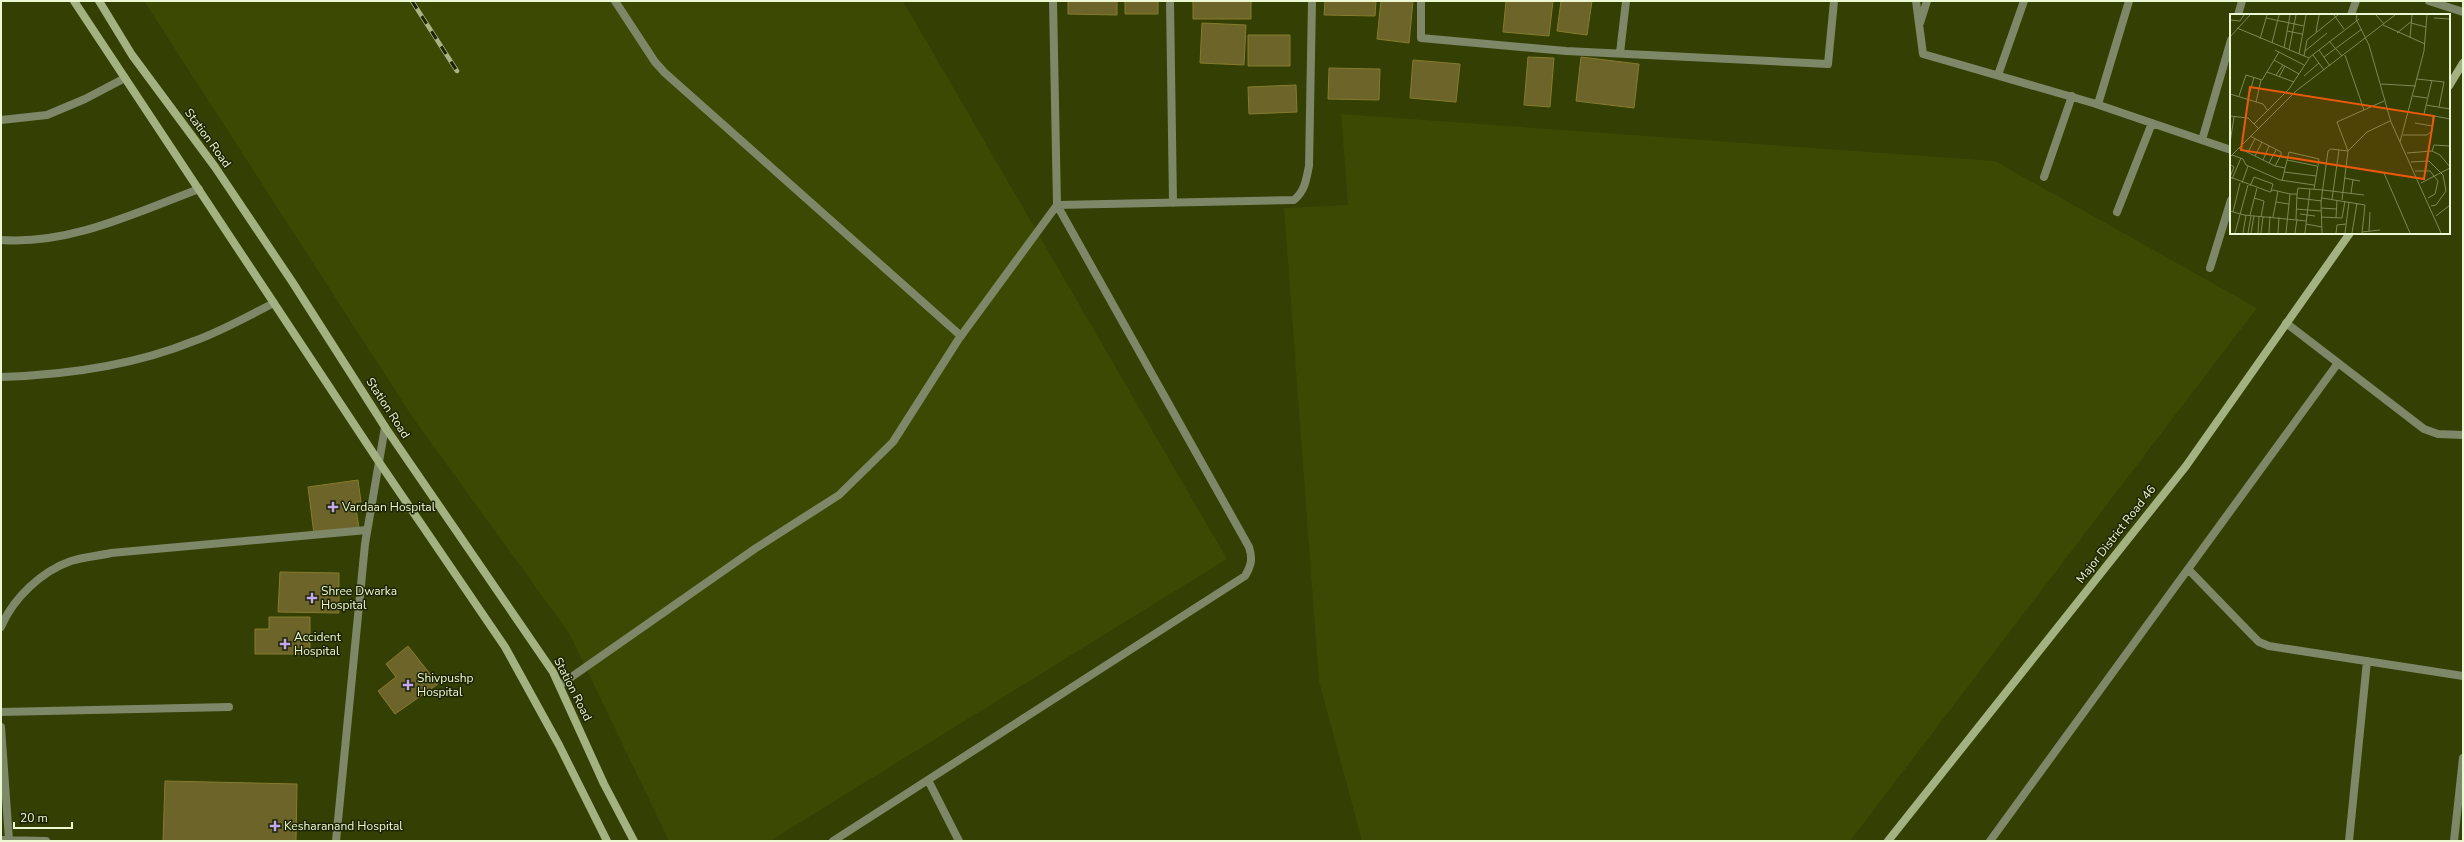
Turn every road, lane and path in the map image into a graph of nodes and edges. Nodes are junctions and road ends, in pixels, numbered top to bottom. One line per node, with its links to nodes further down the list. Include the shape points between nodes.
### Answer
1 (74, 1): 25 (main road)
2 (99, 1): 47 (main road, Station Road, via 132,56 215,167 294,284)
3 (615, 1): 44 (street, via 665,73)
4 (1053, 1): 37 (street)
5 (1170, 1): 35 (street)
6 (1312, 1): 35 (street, via 1309,166 1301,195 1285,202)
7 (1422, 1): 22 (street, via 1421,38)
8 (1626, 1): 22 (street)
9 (1834, 1): 22 (street, via 1828,64)
10 (1916, 1): 20 (street)
11 (1927, 1): 20 (street)
12 (2024, 1): 24 (street)
13 (2129, 1): 28 (street)
14 (2242, 1): 18 (street)
15 (2356, 1): 19 (street)
16 (2429, 1): 17 (street)
17 (2463, 12)
18 (2238, 14)
19 (2351, 14)
20 (1919, 26): 24 (street, via 1923,54)
21 (2230, 43): 31 (street)
22 (1620, 53)
23 (2463, 63): 26 (main road)
24 (1998, 75): 27 (street)
25 (125, 78): 29 (street, via 47,115); 34 (main road)
26 (2450, 84)
27 (2072, 96): 28 (street); 33 (street)
28 (2098, 104): 30 (street)
29 (1, 120)
30 (2152, 123): 31 (street); 38 (street)
31 (2202, 140): 32 (street)
32 (2230, 150)
33 (2044, 177)
34 (199, 189): 40 (street, via 77,234 23,242); 42 (main road)
35 (1173, 203): 37 (street)
36 (2230, 203): 41 (street)
37 (1057, 205): 44 (street); 60 (street, via 1249,547 1252,556 1251,567 1245,576)
38 (2117, 212)
39 (2349, 234): 43 (main road, Major District Road 46)
40 (1, 240)
41 (2210, 268)
42 (274, 303): 46 (street, via 194,341 132,360 72,371); 49 (main road)
43 (2286, 323): 45 (street); 68 (main road, Major District Road 46, via 2186,466)
44 (961, 336): 55 (street, via 893,442 839,495 756,548)
45 (2338, 363): 48 (street, via 2424,429 2438,434); 51 (street)
46 (1, 377)
47 (386, 427): 49 (street); 55 (main road, Station Road)
48 (2463, 435)
49 (379, 462): 50 (street); 64 (main road, via 512,659 562,750)
50 (367, 530): 52 (street, via 111,553 71,561 45,574 25,592 6,614); 63 (street)
51 (2188, 569): 53 (street, via 2259,642 2269,646); 69 (street)
52 (1, 627)
53 (2367, 661): 54 (street); 70 (street)
54 (2463, 676)
55 (560, 685): 65 (main road, Station Road, via 604,784)
56 (229, 707): 57 (street)
57 (1, 712)
58 (1, 727): 61 (street)
59 (2463, 758): 71 (street)
60 (928, 780): 66 (street); 67 (street)
61 (5, 840): 62 (street)
62 (46, 841)
63 (336, 841)
64 (607, 841)
65 (634, 841)
66 (833, 841)
67 (959, 841)
68 (1888, 841)
69 (1990, 841)
70 (2349, 841)
71 (2454, 841)

